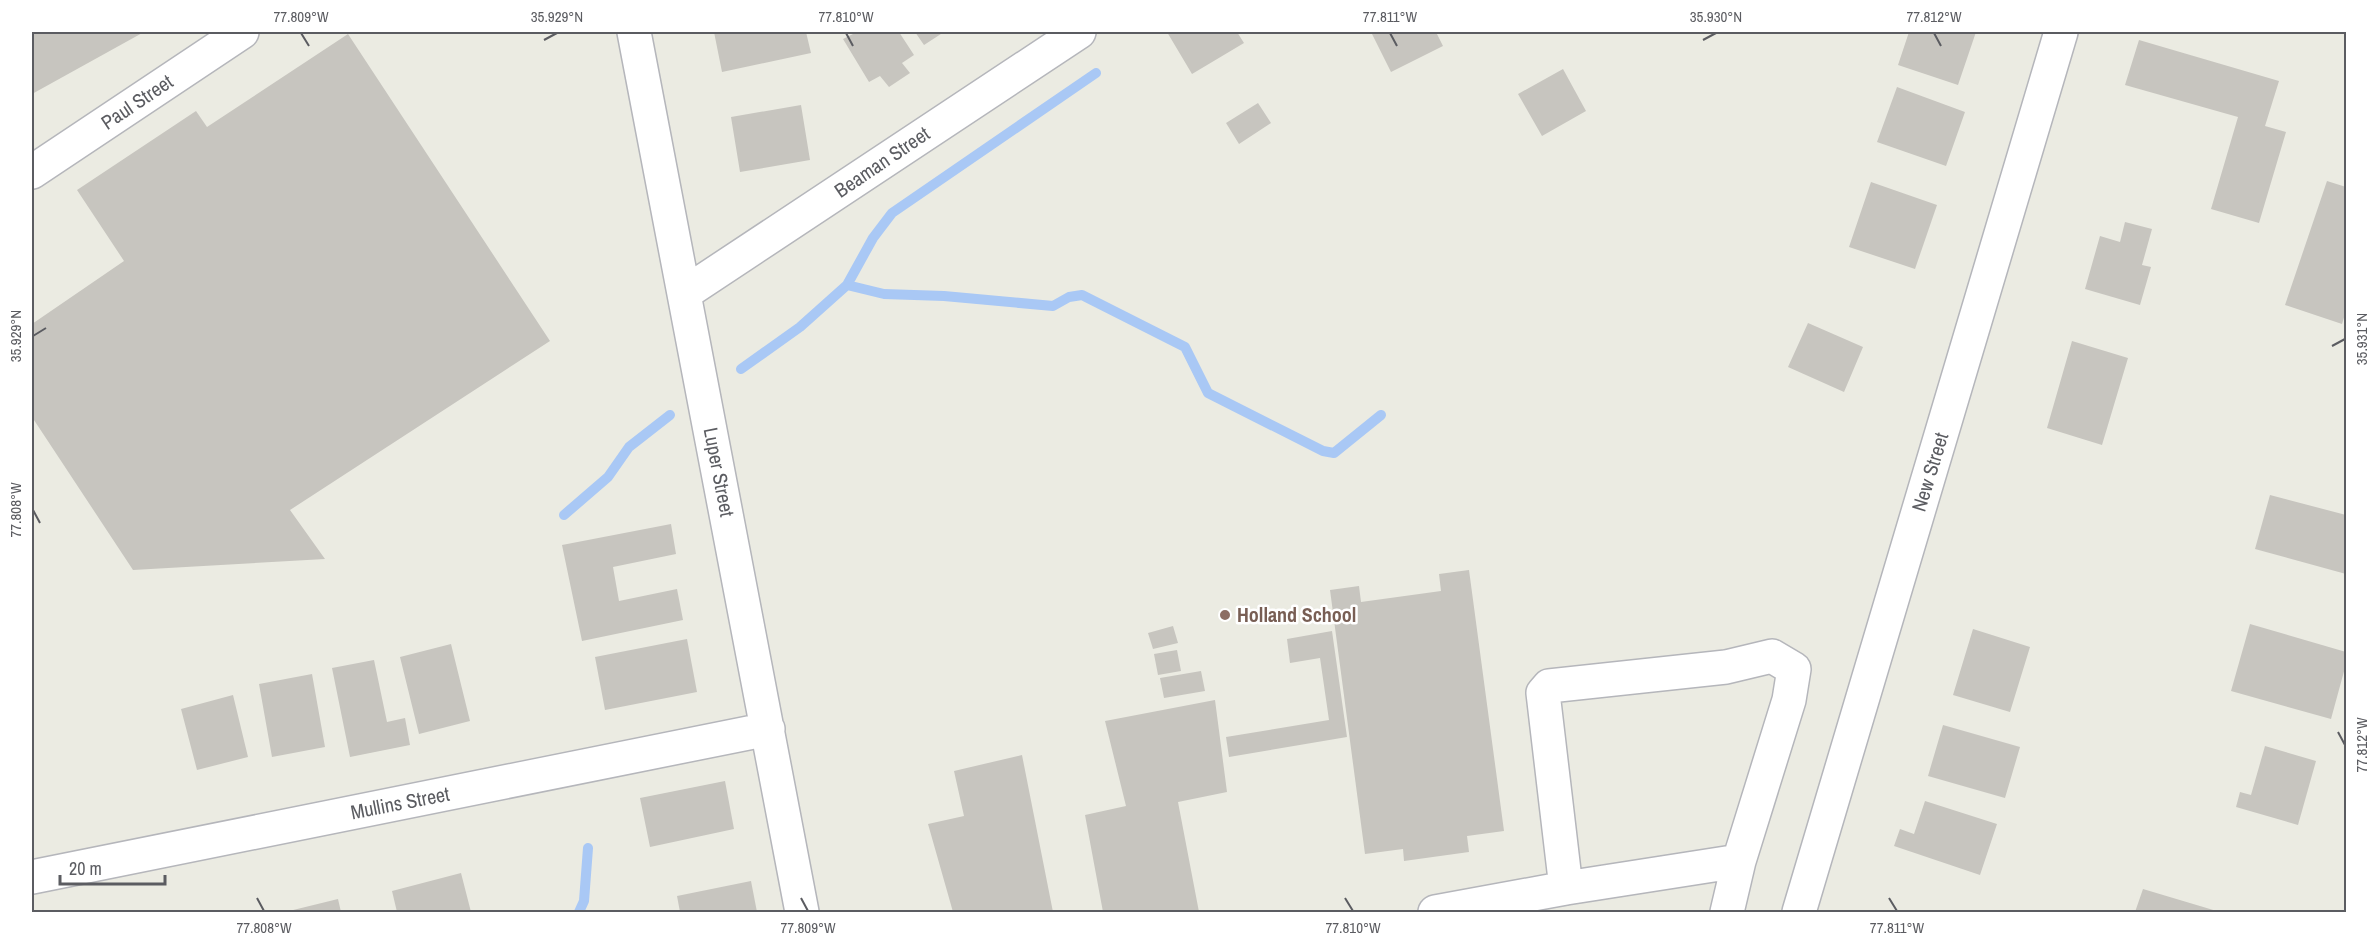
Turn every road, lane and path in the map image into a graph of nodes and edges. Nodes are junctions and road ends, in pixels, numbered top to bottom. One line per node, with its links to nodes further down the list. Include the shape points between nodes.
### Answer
1 (242, 32): 5 (street, Paul Street)
2 (634, 32): 6 (street, Luper Street)
3 (1079, 32): 6 (street, Beaman Street)
4 (2061, 32): 14 (street, New Street)
5 (32, 172)
6 (685, 293): 7 (street, Luper Street)
7 (768, 729): 9 (street, Mullins Street); 11 (street, Luper Street)
8 (1739, 861): 10 (street); 10 (street, via 1789,700 1794,669 1772,656 1725,666 1549,686 1542,693); 13 (street)
9 (32, 877)
10 (1566, 888): 12 (street)
11 (802, 912)
12 (1436, 912)
13 (1727, 912)
14 (1799, 912)

